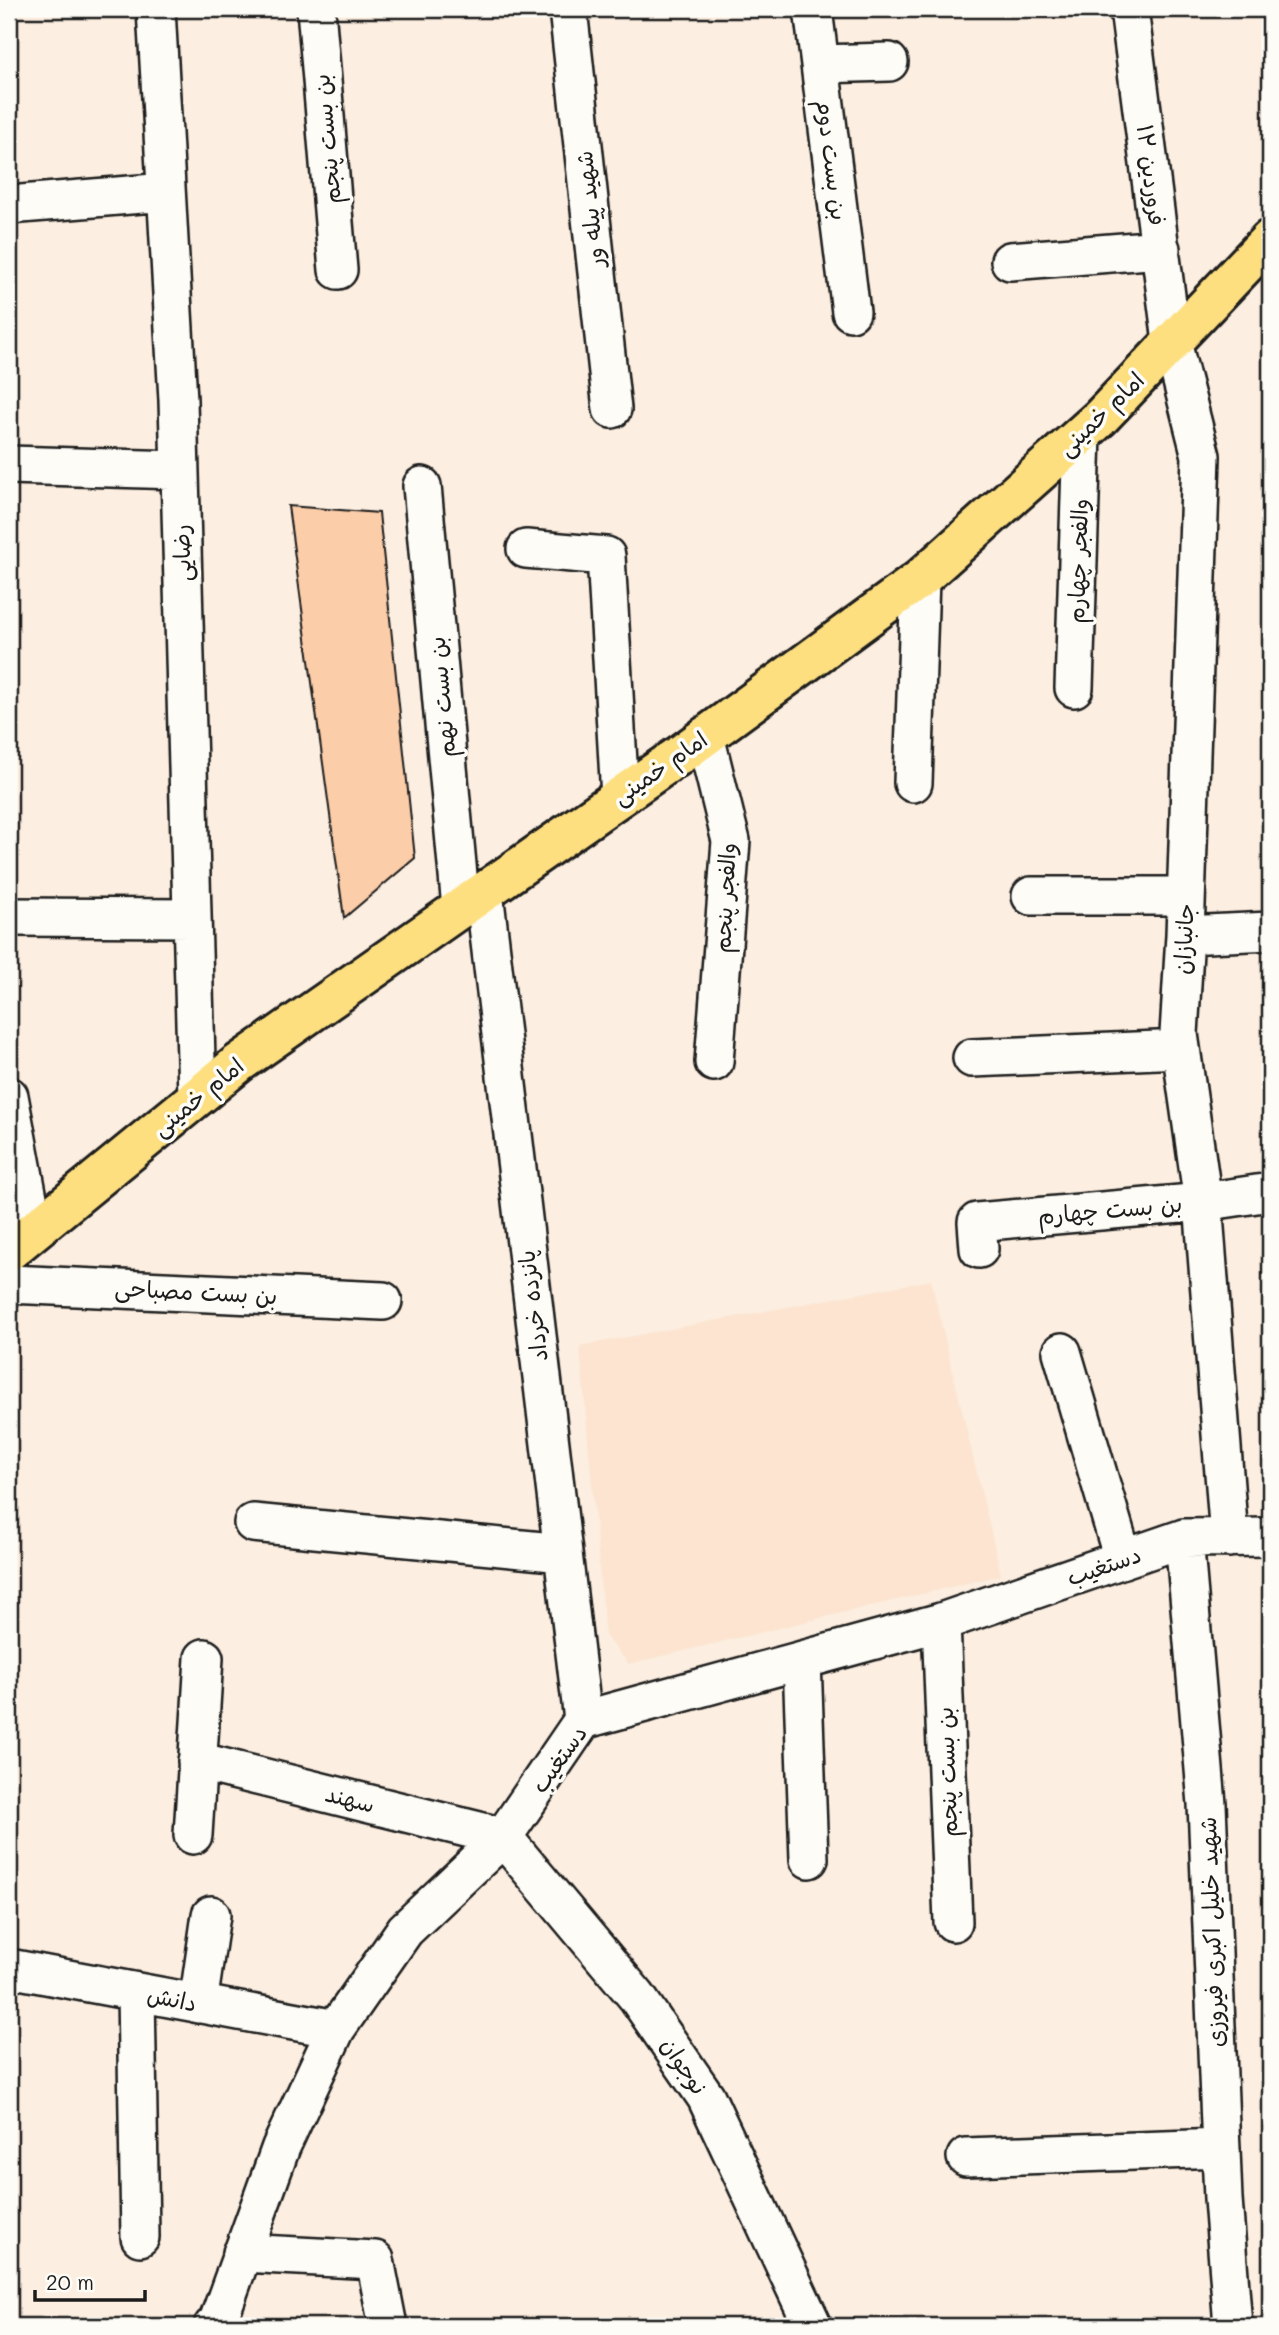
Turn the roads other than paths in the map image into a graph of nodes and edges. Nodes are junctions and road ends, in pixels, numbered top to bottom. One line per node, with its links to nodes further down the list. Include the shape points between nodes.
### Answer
1 (156, 9): 8 (street, رضایی)
2 (316, 9): 13 (street, بن بست پنجم)
3 (568, 9): 16 (street, شهید پیله ور)
4 (813, 9): 7 (street, بن بست دوم)
5 (1129, 9): 11 (street, ۱۲ فروردین)
6 (889, 62): 7 (street)
7 (820, 64): 14 (street, بن بست دوم)
8 (166, 192): 9 (street); 19 (street, رضایی)
9 (9, 205)
10 (1270, 239): 15 (main road, امام خمینی)
11 (1161, 249): 12 (street); 15 (street, ۱۲ فروردین)
12 (1010, 261)
13 (338, 270)
14 (851, 312)
15 (1172, 342): 17 (main road, امام خمینی); 28 (street, جانبازان, via 1201,456)
16 (612, 409)
17 (1082, 434): 22 (main road, امام خمینی); 23 (street, والفجر چهارم)
18 (9, 465): 19 (street)
19 (179, 470): 31 (street, رضایی)
20 (422, 486): 29 (street, بن بست نهم)
21 (526, 549): 26 (street, via 606,556)
22 (920, 579): 24 (main road, امام خمینی); 25 (street)
23 (1074, 688)
24 (705, 736): 26 (main road, امام خمینی); 36 (street, والفجر پنجم, via 731,841)
25 (913, 783)
26 (620, 797): 29 (main road, امام خمینی)
27 (1031, 896): 28 (street)
28 (1186, 896): 33 (street, جانبازان)
29 (472, 900): 38 (main road, امام خمینی); 50 (street, پانزده خرداد)
30 (9, 917): 31 (street)
31 (192, 918): 38 (street, رضایی)
32 (1270, 931): 33 (street)
33 (1185, 935): 34 (street, جانبازان)
34 (1181, 1049): 35 (street); 40 (street, جانبازان)
35 (972, 1058)
36 (714, 1062)
37 (9, 1096): 41 (street)
38 (197, 1097): 41 (main road, امام خمینی)
39 (1270, 1192): 40 (street, بن بست چهارم)
40 (1203, 1202): 42 (street, بن بست چهارم, via 977,1222); 49 (street, جانبازان)
41 (21, 1240)
42 (979, 1249)
43 (9, 1284): 44 (street, بن بست مصباحی)
44 (383, 1301)
45 (1062, 1352): 51 (street)
46 (253, 1523): 50 (street)
47 (1270, 1537): 49 (street, دستغیب)
48 (1184, 1538): 49 (street, دستغیب); 51 (street, دستغیب); 66 (street, شهید خلیل اکبری فیروزی, via 1207,1804)
49 (1229, 1538)
50 (563, 1553): 55 (street, پانزده خرداد)
51 (1123, 1559): 52 (street, دستغیب)
52 (941, 1622): 54 (street, دستغیب); 61 (street, بن بست پنجم)
53 (204, 1658): 56 (street)
54 (802, 1660): 55 (street, دستغیب); 59 (street)
55 (583, 1720): 58 (street, دستغیب)
56 (197, 1761): 57 (street); 58 (street, سهند)
57 (193, 1835)
58 (503, 1837): 65 (street, دستغیب, via 405,1930); 72 (street, نوجوان, via 637,1997 706,2097)
59 (809, 1859)
60 (211, 1915): 64 (street)
61 (953, 1922)
62 (9, 1968): 63 (street, دانش)
63 (136, 1992): 64 (street, دانش); 68 (street)
64 (198, 2004): 65 (street, دانش)
65 (336, 2029): 69 (street, دستغیب, via 281,2147)
66 (1221, 2148): 67 (street); 73 (street, شهید خلیل اکبری فیروزی)
67 (966, 2157)
68 (139, 2237)
69 (242, 2253): 70 (street, دستغیب); 71 (street, via 375,2260)
70 (214, 2326)
71 (388, 2326)
72 (813, 2326)
73 (1233, 2326)

